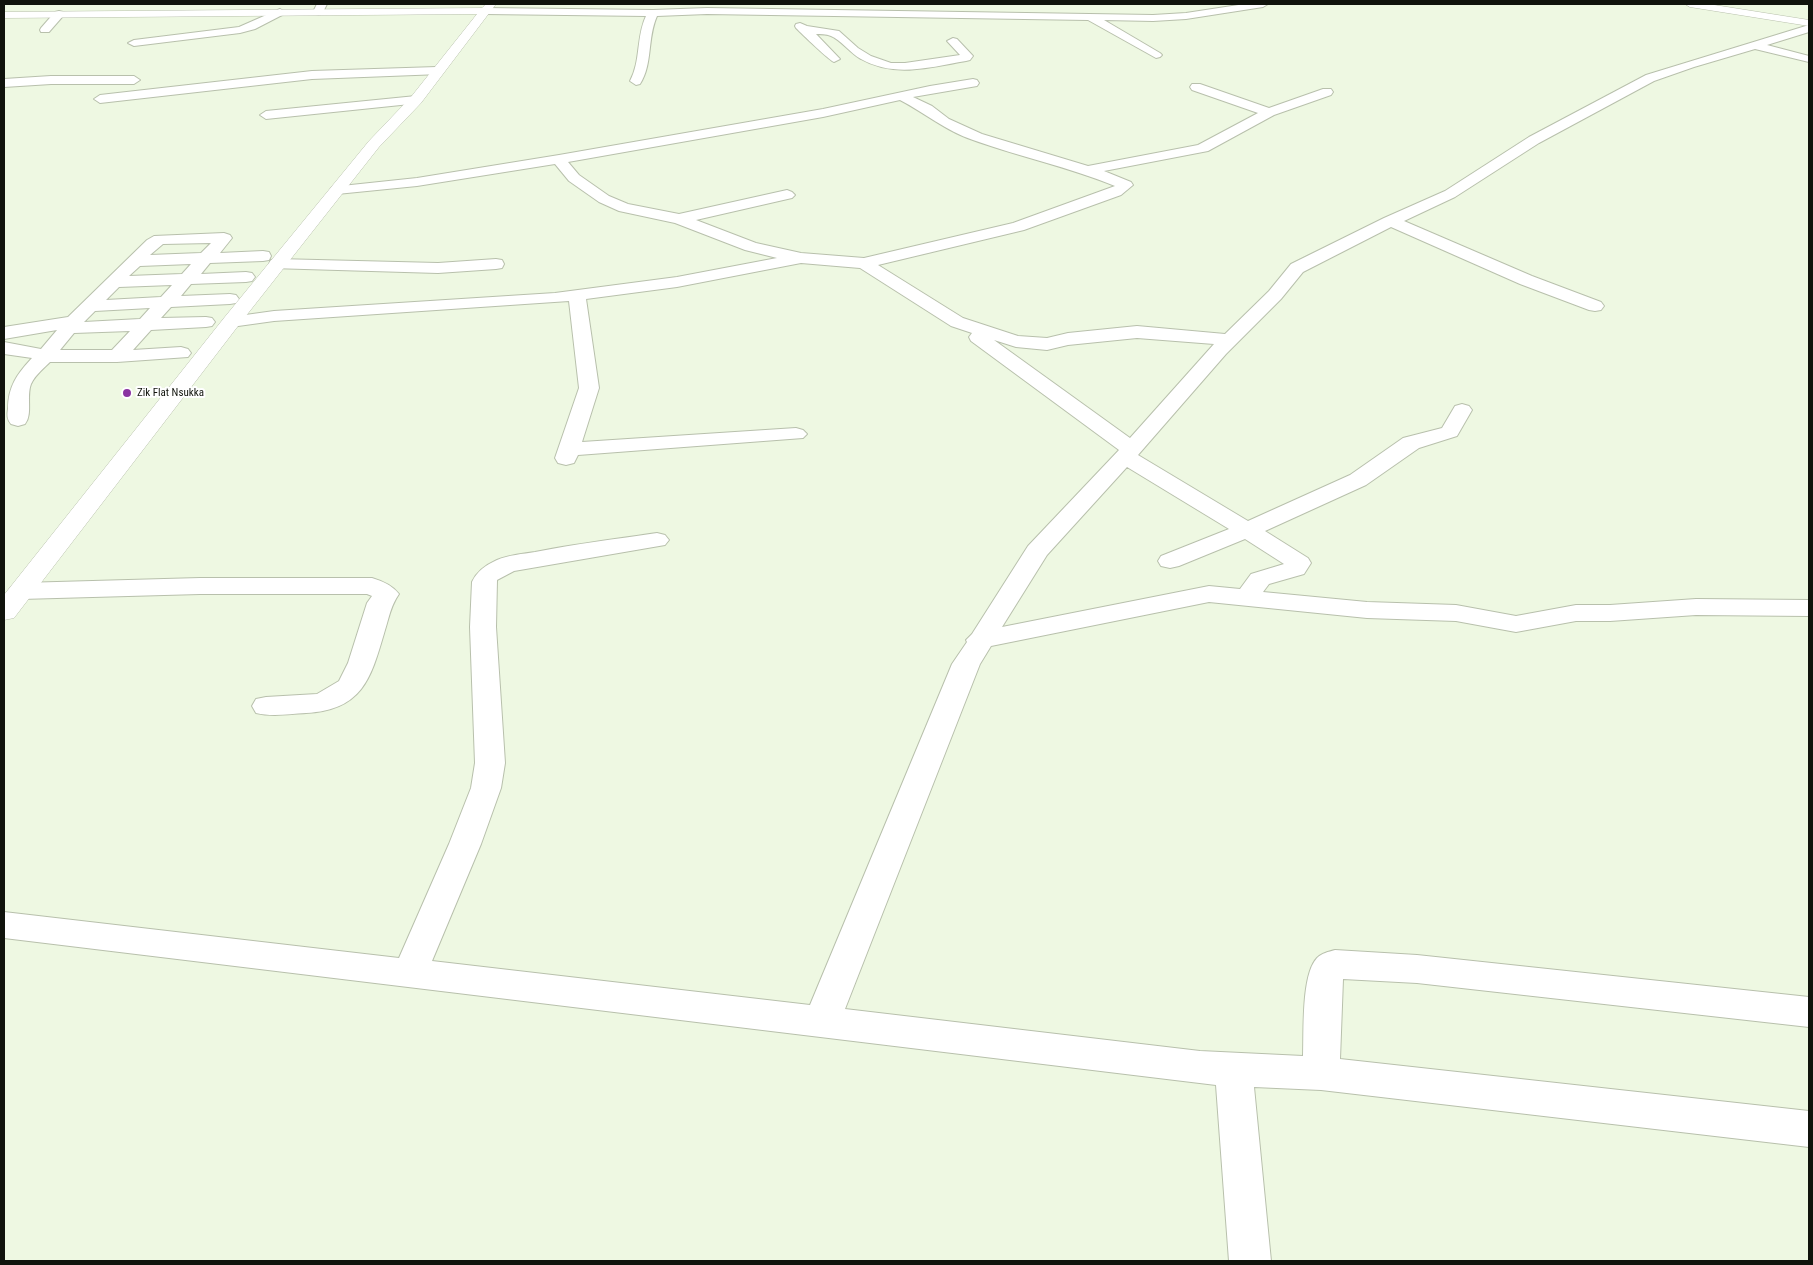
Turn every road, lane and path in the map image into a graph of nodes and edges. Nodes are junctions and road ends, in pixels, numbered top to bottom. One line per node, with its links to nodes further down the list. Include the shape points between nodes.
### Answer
1 (696, 4): 8 (street)
2 (966, 4): 14 (street)
3 (1263, 4): 15 (street, via 1186,16)
4 (1690, 4): 16 (main road)
5 (488, 7): 6 (main road); 10 (street); 28 (main road)
6 (320, 8): 9 (main road)
7 (841, 9): 12 (street); 14 (street)
8 (707, 11): 10 (street); 12 (street)
9 (280, 12): 11 (main road); 23 (street, via 240,30)
10 (653, 13): 32 (street, via 646,28 642,65)
11 (59, 14): 13 (main road); 19 (street)
12 (786, 14): 18 (street)
13 (4, 15)
14 (982, 15): 15 (street)
15 (1089, 17): 25 (street)
16 (1809, 22)
17 (1809, 28): 20 (street)
18 (803, 29): 22 (street, via 835,33 867,58 899,67 966,58); 26 (street)
19 (45, 30)
20 (1792, 34): 21 (street); 24 (street)
21 (1809, 38)
22 (953, 41)
23 (134, 42)
24 (1756, 46): 27 (street); 47 (street, via 1650,78 1534,140 1450,194)
25 (1156, 55)
26 (834, 59)
27 (1809, 59)
28 (437, 71): 29 (street); 39 (main road)
29 (304, 76): 30 (street); 38 (street)
30 (185, 77)
31 (148, 79): 33 (street)
32 (636, 81)
33 (4, 83)
34 (973, 84): 37 (street)
35 (1196, 87): 40 (street)
36 (1327, 92): 40 (street)
37 (901, 96): 42 (street, via 823,113); 43 (street, via 977,137)
38 (100, 99)
39 (416, 100): 41 (street); 44 (main road, via 374,144)
40 (1269, 112): 43 (street, via 1202,148)
41 (266, 114)
42 (559, 159): 44 (street, via 417,182); 46 (street, via 574,178 604,199 624,208)
43 (1088, 170): 52 (street, via 1126,185 1116,192 1018,226)
44 (337, 190): 50 (main road)
45 (787, 195): 46 (street)
46 (679, 219): 49 (street, via 751,246)
47 (1390, 222): 61 (street); 68 (street, via 1297,268)
48 (207, 258): 50 (street); 51 (street); 51 (street, via 224,238 160,239); 55 (street)
49 (801, 258): 52 (street); 57 (street, via 678,282)
50 (270, 260): 53 (street, via 438,268); 63 (main road)
51 (135, 261): 56 (street)
52 (864, 263): 64 (street)
53 (496, 264)
54 (246, 277): 55 (street)
55 (188, 279): 56 (street); 59 (street)
56 (114, 282): 60 (street)
57 (577, 295): 63 (street, via 274,316); 75 (street, via 589,388 567,454)
58 (230, 299): 59 (street)
59 (168, 301): 60 (street); 65 (street)
60 (90, 306): 66 (street)
61 (1594, 306)
62 (206, 322): 65 (street)
63 (231, 322): 80 (main road)
64 (957, 322): 68 (street, via 1016,341 1048,344 1137,332); 76 (street, via 1052,390)
65 (146, 324): 66 (street); 72 (street)
66 (72, 325): 67 (street); 71 (street)
67 (4, 333)
68 (1230, 340): 76 (street)
69 (4, 348): 71 (street)
70 (181, 353): 72 (street)
71 (45, 356): 72 (street); 74 (street, via 22,380)
72 (117, 356)
73 (1462, 410): 77 (street, via 1450,432 1411,443 1358,480)
74 (18, 420)
75 (796, 434)
76 (1128, 453): 77 (street); 84 (street, via 1037,551)
77 (1247, 530): 79 (street); 81 (street, via 1299,563 1295,569 1260,579)
78 (657, 540): 87 (street, via 506,565 484,582 490,763 486,788)
79 (1170, 561)
80 (21, 590): 83 (main road); 85 (street, via 372,586 386,594 380,603 362,663 350,687 323,703)
81 (1246, 597): 82 (street, via 1366,610 1456,613 1516,624 1576,613 1696,607); 84 (street, via 1210,594)
82 (1809, 608)
83 (4, 612)
84 (979, 640): 89 (street, via 966,664)
85 (266, 706)
86 (4, 925): 87 (street)
87 (410, 972): 89 (street)
88 (1809, 1012): 91 (street, via 1417,969 1336,964 1328,970 1325,980)
89 (822, 1021): 90 (street)
90 (1234, 1070): 91 (street); 93 (street)
91 (1321, 1073): 92 (street)
92 (1809, 1129)
93 (1250, 1261)

